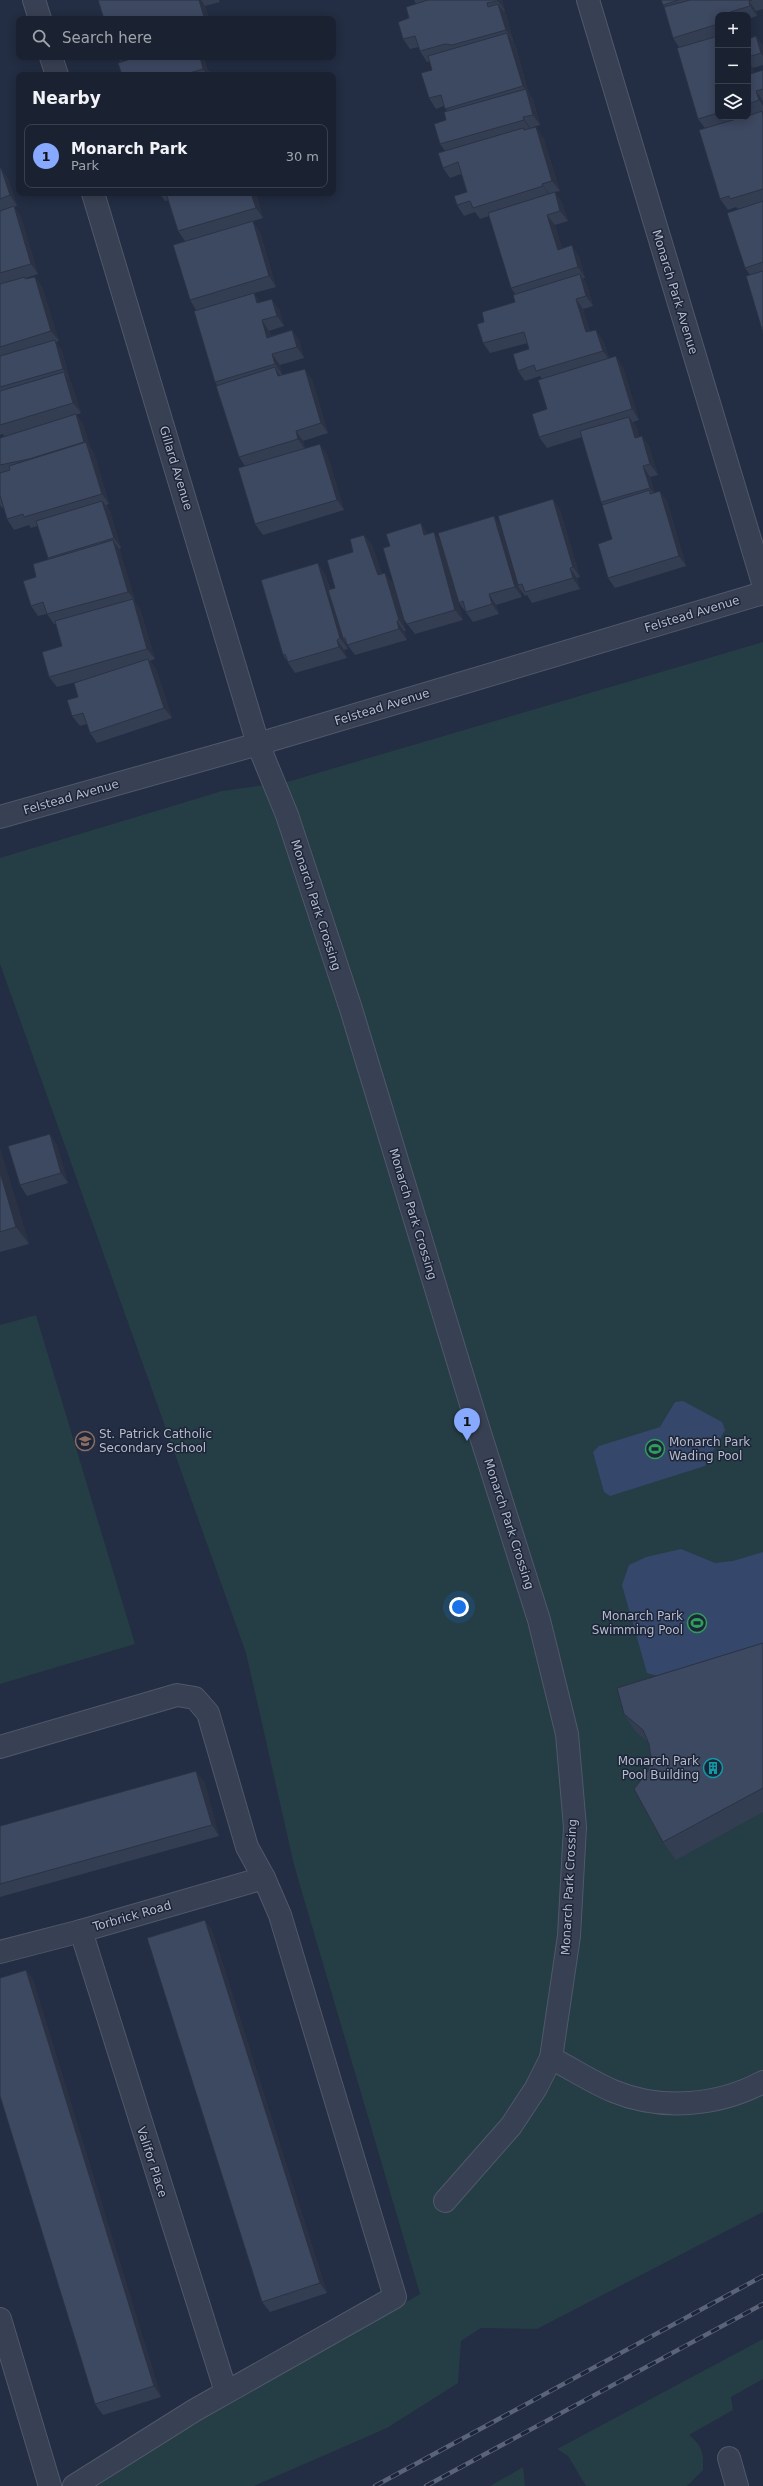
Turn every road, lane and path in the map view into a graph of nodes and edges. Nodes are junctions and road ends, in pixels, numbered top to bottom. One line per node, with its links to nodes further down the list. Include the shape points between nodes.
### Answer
1 (34, 0): 3 (street)
2 (588, 0): 7 (street, Monarch Park Avenue)
3 (39, 16)
4 (53, 60): 5 (street)
5 (56, 72)
6 (94, 196): 9 (street, Gillard Avenue)
7 (763, 583)
8 (763, 593): 9 (street, Felstead Avenue)
9 (258, 744): 10 (street, Felstead Avenue); 15 (street, Monarch Park Crossing, via 287,815 351,1009 478,1427 540,1620 567,1734 575,1827 569,1936)
10 (0, 817)
11 (0, 1746): 12 (street, via 177,1695 195,1698 208,1713 247,1847)
12 (264, 1878): 13 (street, Torbrick Road); 19 (street, via 280,1915 394,2297)
13 (81, 1931): 14 (street, Torbrick Road); 19 (street, Valifor Place)
14 (0, 1952)
15 (551, 2058): 16 (street, via 614,2091 640,2099 674,2104 717,2101); 17 (street, Monarch Park Crossing, via 536,2088 511,2126)
16 (763, 2082)
17 (445, 2201)
18 (0, 2319): 21 (street)
19 (226, 2392): 22 (street)
20 (729, 2458): 23 (street)
21 (50, 2486)
22 (74, 2486)
23 (737, 2486)

